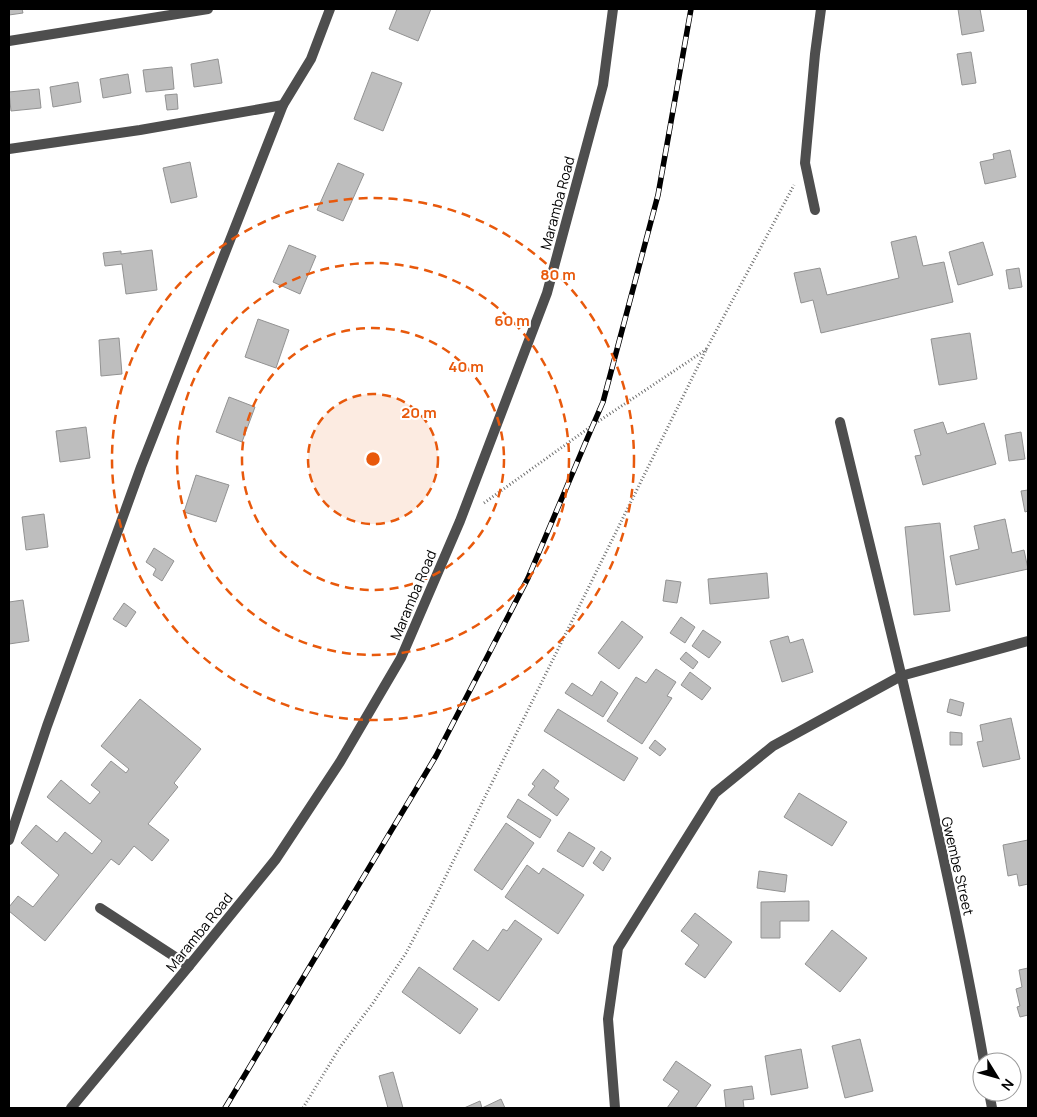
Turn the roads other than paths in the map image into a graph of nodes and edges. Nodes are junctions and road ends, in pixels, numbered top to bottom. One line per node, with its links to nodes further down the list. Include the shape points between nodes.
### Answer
1 (208, 9): 5 (street)
2 (330, 9): 6 (street, via 311,59)
3 (613, 9): 14 (street, Maramba Road, via 603,85 547,293 460,521 401,658 340,762 276,859)
4 (821, 9): 8 (street, via 805,163)
5 (9, 41)
6 (283, 106): 7 (street); 12 (street, via 141,467)
7 (9, 149)
8 (816, 210)
9 (840, 422): 11 (street, Gwembe Street)
10 (1028, 641): 11 (street)
11 (901, 676): 15 (street, Gwembe Street, via 966,960); 17 (street, via 773,746 715,793 618,948 608,1019)
12 (9, 840)
13 (100, 908): 14 (street)
14 (189, 966): 16 (street, Maramba Road)
15 (982, 1052)
16 (71, 1108)
17 (614, 1108)

